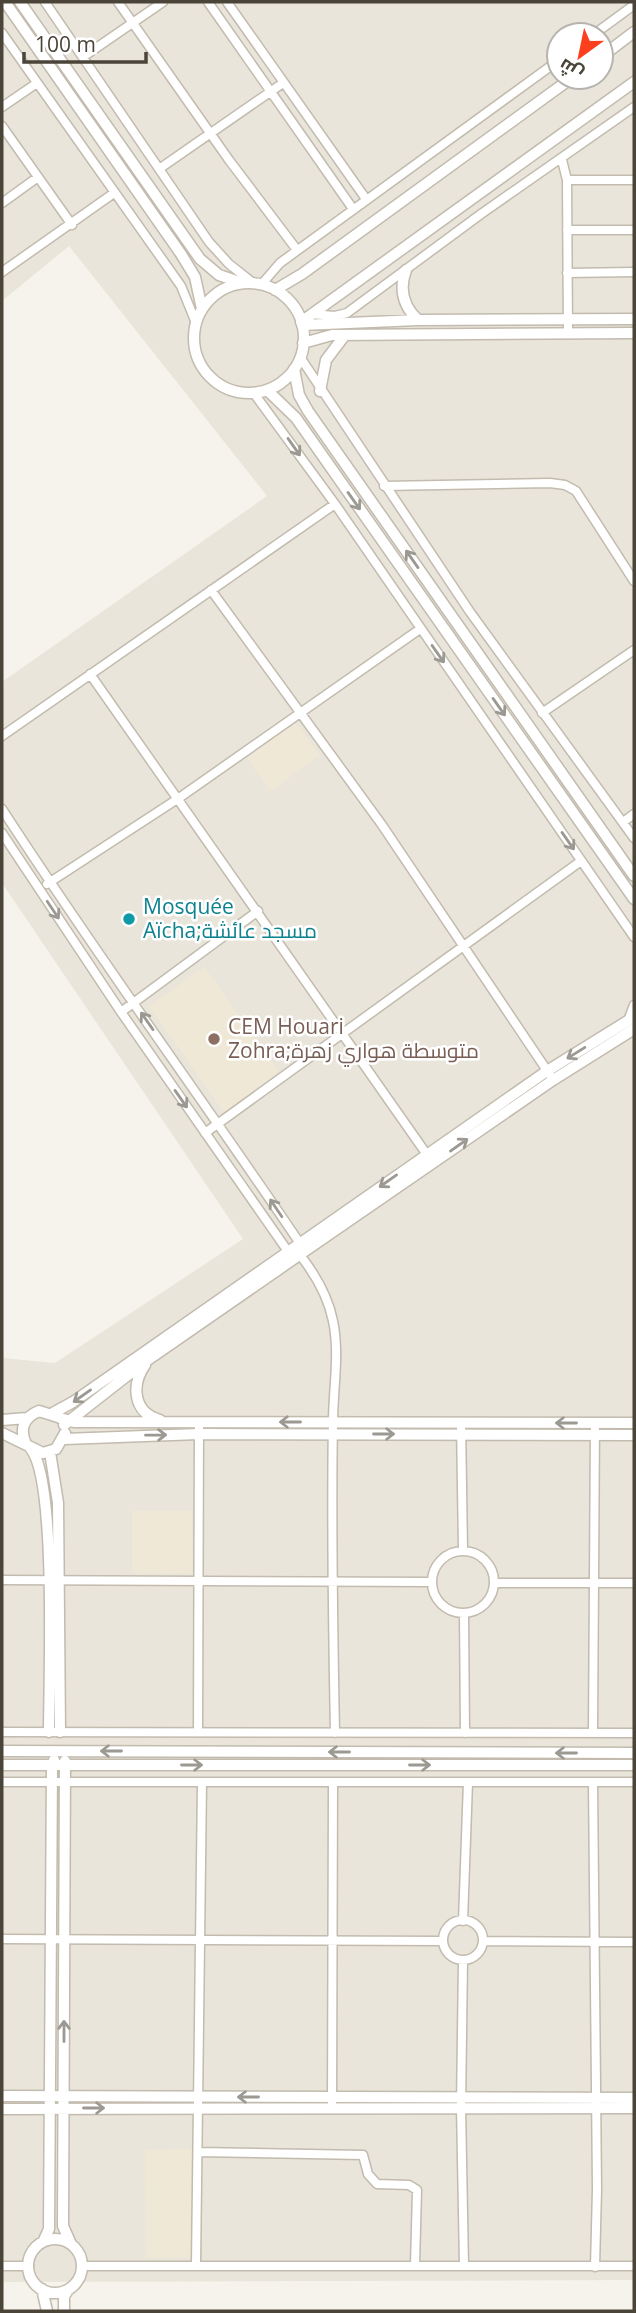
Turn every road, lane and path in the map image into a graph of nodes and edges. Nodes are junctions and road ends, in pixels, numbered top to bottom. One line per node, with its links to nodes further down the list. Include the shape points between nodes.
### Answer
1 (5, 2): 44 (street, via 188,265)
2 (20, 2): 42 (street, via 200,259 219,275)
3 (44, 2): 14 (street)
4 (118, 2): 10 (street)
5 (163, 2): 10 (street)
6 (208, 2): 19 (street)
7 (227, 2): 18 (street)
8 (634, 5): 9 (street)
9 (612, 21)
10 (133, 22): 14 (street); 24 (street)
11 (634, 32): 13 (street)
12 (2, 33): 17 (street)
13 (615, 46)
14 (83, 57): 26 (street)
15 (545, 70): 31 (street)
16 (634, 82): 45 (street)
17 (37, 83): 21 (street); 30 (street)
18 (283, 83): 19 (street); 31 (street)
19 (271, 91): 24 (street); 33 (street)
20 (554, 91): 43 (street)
21 (2, 107)
22 (634, 107): 25 (street)
23 (2, 126): 27 (street)
24 (210, 134): 26 (street); 37 (street)
25 (562, 160): 28 (street); 38 (street)
26 (159, 169): 42 (street, via 215,249)
27 (38, 177): 32 (street); 34 (street)
28 (567, 180): 29 (street); 35 (street)
29 (634, 180)
30 (114, 193): 34 (street); 49 (street, via 181,286)
31 (366, 199): 33 (street)
32 (2, 203)
33 (353, 209): 37 (street)
34 (72, 225): 39 (street)
35 (567, 230): 36 (street); 41 (street)
36 (634, 230)
37 (298, 250): 42 (street)
38 (406, 270): 45 (street, via 347,313); 48 (street, via 402,293)
39 (2, 272)
40 (634, 272): 41 (street)
41 (566, 273): 46 (street)
42 (252, 284): 43 (street); 44 (street, via 219,291)
43 (275, 290): 50 (street)
44 (202, 309): 49 (street)
45 (311, 314): 50 (street)
46 (566, 318): 47 (street); 48 (street); 52 (street)
47 (634, 318)
48 (418, 320): 50 (street)
49 (196, 323): 59 (street, via 196,353 212,378 224,387)
50 (302, 323): 54 (street)
51 (634, 332): 52 (street)
52 (568, 334): 53 (street)
53 (345, 335): 54 (street); 58 (street, via 326,360)
54 (303, 342): 55 (street)
55 (300, 357): 56 (street); 58 (street)
56 (294, 369): 57 (street); 77 (street, one-way to 56, via 308,411 299,396)
57 (267, 390): 59 (street); 80 (street, one-way to 80, via 296,418)
58 (320, 391): 60 (street)
59 (253, 393): 61 (street, one-way to 61)
60 (384, 486): 62 (street, via 565,485 576,491); 68 (street)
61 (335, 504): 63 (street); 64 (street)
62 (634, 581)
63 (211, 590): 66 (street); 67 (street)
64 (420, 629): 67 (street); 76 (street, one-way to 76)
65 (634, 650): 68 (street)
66 (90, 674): 69 (street); 70 (street)
67 (301, 713): 70 (street); 83 (street)
68 (542, 713): 73 (street)
69 (2, 736)
70 (179, 798): 78 (street); 81 (street)
71 (2, 809): 78 (street)
72 (634, 814): 73 (street)
73 (623, 822): 75 (street)
74 (2, 833): 79 (street)
75 (634, 838)
76 (582, 861): 82 (street); 83 (street)
77 (634, 876)
78 (49, 883): 79 (street); 84 (street)
79 (40, 891): 86 (street, one-way to 86)
80 (634, 899)
81 (258, 911): 84 (street); 88 (street)
82 (634, 937)
83 (463, 947): 88 (street); 89 (street)
84 (133, 1001): 86 (street); 90 (street, one-way to 84)
85 (634, 1005): 87 (street)
86 (121, 1012): 91 (street, one-way to 91)
87 (632, 1022): 89 (street)
88 (342, 1034): 90 (street); 92 (street)
89 (550, 1075): 92 (street)
90 (219, 1123): 91 (street); 93 (street, one-way to 90)
91 (205, 1133): 94 (street)
92 (430, 1158): 93 (street, one-way to 93); 95 (street)
93 (299, 1242): 94 (street); 95 (street)
94 (288, 1250): 95 (street); 98 (street, one-way to 98, via 73,1402)
95 (300, 1255): 96 (street); 104 (street, via 315,1273 333,1320)
96 (159, 1352): 98 (street); 100 (street, via 139,1373 135,1394 145,1412)
97 (27, 1418): 98 (street, via 39,1411); 99 (street); 111 (street, via 22,1431)
98 (61, 1419): 100 (street); 110 (street)
99 (2, 1420)
100 (167, 1422): 101 (street)
101 (199, 1422): 104 (street, one-way to 101); 107 (street)
102 (595, 1423): 103 (street); 105 (street, one-way to 105); 108 (street)
103 (634, 1423)
104 (333, 1428): 105 (street); 107 (street); 117 (street)
105 (461, 1428): 108 (street); 113 (street)
106 (2, 1433): 111 (street)
107 (199, 1434): 110 (street, one-way to 107); 116 (street)
108 (595, 1434): 109 (street); 120 (street)
109 (634, 1434)
110 (64, 1439): 112 (street)
111 (28, 1446): 112 (street); 115 (street, via 39,1465)
112 (50, 1452): 115 (street, via 58,1503)
113 (463, 1550): 118 (street, via 437,1564); 119 (street, via 489,1564)
114 (2, 1580): 115 (street)
115 (55, 1580): 116 (street); 124 (street)
116 (201, 1581): 117 (street); 125 (street)
117 (332, 1582): 118 (street); 126 (street)
118 (432, 1583): 122 (street, via 439,1602)
119 (495, 1583): 120 (street); 122 (street, via 487,1603)
120 (595, 1583): 121 (street); 128 (street)
121 (634, 1583)
122 (464, 1613): 127 (street)
123 (2, 1732): 124 (street)
124 (54, 1732): 125 (street)
125 (198, 1732): 126 (street)
126 (335, 1733): 127 (street)
127 (465, 1733): 128 (street)
128 (593, 1733): 129 (street)
129 (634, 1734)
130 (2, 1751): 131 (street)
131 (60, 1751): 132 (street, one-way to 131); 134 (street); 135 (street)
132 (634, 1753)
133 (2, 1765): 134 (street)
134 (52, 1765): 135 (street); 138 (street)
135 (66, 1765): 136 (street, one-way to 136); 139 (street)
136 (634, 1765)
137 (2, 1782): 138 (street)
138 (51, 1782): 139 (street); 147 (street)
139 (66, 1782): 140 (street); 148 (street)
140 (202, 1782): 141 (street); 149 (street)
141 (333, 1782): 142 (street); 150 (street)
142 (468, 1782): 143 (street); 145 (street)
143 (593, 1782): 144 (street); 153 (street)
144 (634, 1782)
145 (463, 1921): 151 (street, via 447,1929); 152 (street, via 480,1929)
146 (2, 1939): 147 (street)
147 (49, 1939): 148 (street); 157 (street)
148 (65, 1940): 149 (street); 158 (street, one-way to 148)
149 (198, 1940): 150 (street); 160 (street)
150 (334, 1941): 151 (street); 161 (street)
151 (443, 1941): 155 (street, via 448,1953)
152 (483, 1941): 153 (street); 155 (street, via 478,1954)
153 (595, 1942): 154 (street); 163 (street)
154 (634, 1942)
155 (463, 1960): 162 (street)
156 (2, 2095): 157 (street)
157 (49, 2095): 158 (street); 164 (street)
158 (63, 2095): 160 (street); 165 (street)
159 (634, 2098): 163 (street)
160 (198, 2102): 161 (street); 165 (street, one-way to 160); 168 (street)
161 (331, 2102): 162 (street)
162 (461, 2102): 163 (street); 176 (street)
163 (595, 2103): 166 (street); 178 (street)
164 (50, 2108): 165 (street); 167 (street); 169 (street, via 49,2229)
165 (64, 2108): 170 (street, via 63,2226)
166 (634, 2108)
167 (2, 2109)
168 (198, 2152): 171 (street); 172 (street, via 363,2155 368,2174 377,2184 409,2185 416,2190)
169 (43, 2242): 170 (street, via 55,2239); 174 (street, via 33,2250)
170 (71, 2244): 175 (street)
171 (197, 2265): 172 (street); 175 (street)
172 (415, 2265): 176 (street)
173 (2, 2266): 174 (street)
174 (29, 2266): 179 (street, via 30,2276)
175 (82, 2266): 180 (street, via 81,2275)
176 (464, 2266): 178 (street)
177 (634, 2266): 178 (street)
178 (595, 2267)
179 (43, 2289): 180 (street); 181 (street)
180 (69, 2289): 182 (street)
181 (47, 2311)
182 (64, 2311)

